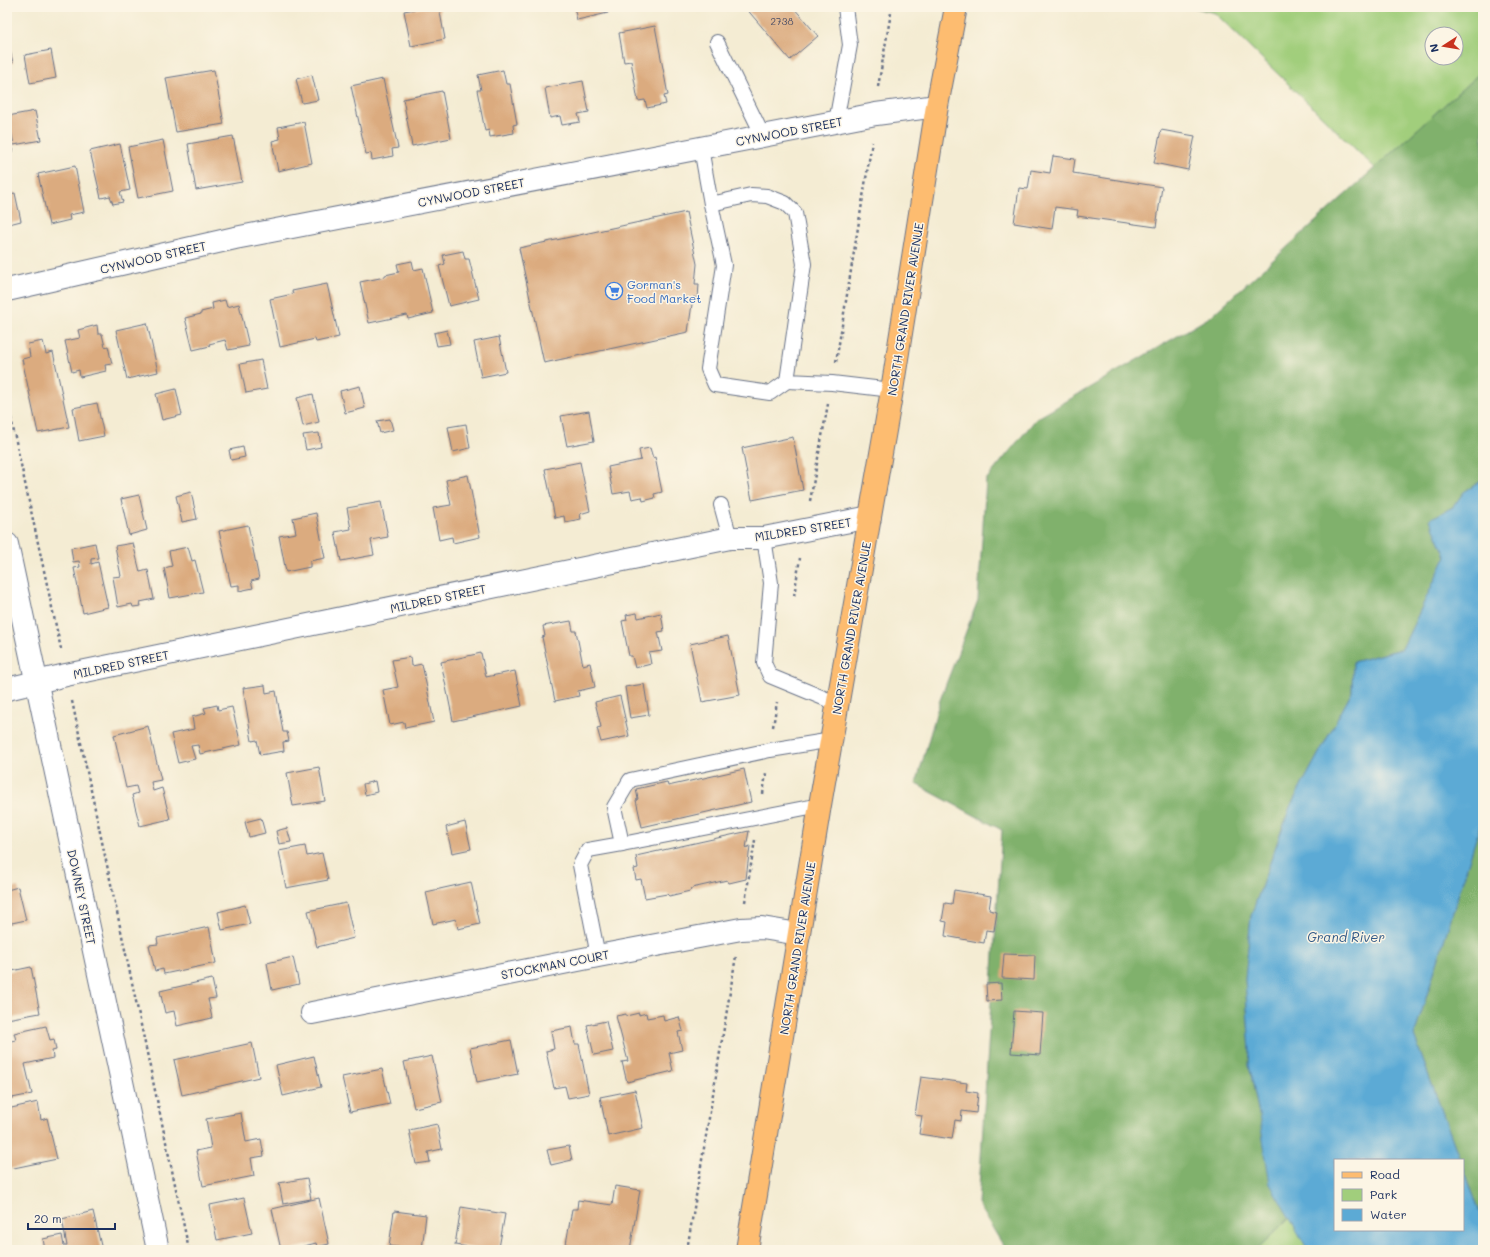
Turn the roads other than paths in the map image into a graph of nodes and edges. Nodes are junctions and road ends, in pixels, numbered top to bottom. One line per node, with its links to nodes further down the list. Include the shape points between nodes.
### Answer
1 (845, 7): 5 (lane, via 850,46)
2 (956, 7): 4 (main road, NORTH GRAND RIVER AVENUE)
3 (717, 42): 6 (lane)
4 (937, 106): 5 (street, CYNWOOD STREET); 11 (main road, NORTH GRAND RIVER AVENUE)
5 (836, 122): 6 (street, CYNWOOD STREET)
6 (763, 136): 7 (street, CYNWOOD STREET)
7 (702, 148): 8 (lane); 9 (street, CYNWOOD STREET, via 235,238)
8 (712, 204): 10 (lane, via 751,195 767,196 785,203 795,213 804,264); 10 (lane, via 724,265 708,369 715,385 770,393)
9 (7, 290)
10 (787, 381): 11 (lane)
11 (892, 390): 13 (main road, NORTH GRAND RIVER AVENUE)
12 (721, 505): 14 (lane)
13 (870, 517): 15 (street, MILDRED STREET); 19 (main road, NORTH GRAND RIVER AVENUE)
14 (730, 538): 15 (street, MILDRED STREET); 17 (street, MILDRED STREET)
15 (764, 538): 19 (lane, via 771,583 764,663 770,676)
16 (7, 544): 17 (street, DOWNEY STREET)
17 (36, 683): 18 (street, MILDRED STREET); 26 (street, DOWNEY STREET)
18 (7, 690)
19 (838, 704): 20 (main road, NORTH GRAND RIVER AVENUE)
20 (832, 740): 21 (main road, NORTH GRAND RIVER AVENUE); 22 (lane, via 770,750 630,780 614,807)
21 (820, 805): 22 (lane); 23 (main road, NORTH GRAND RIVER AVENUE)
22 (622, 844): 24 (lane, via 588,850 580,865)
23 (799, 934): 24 (street, STOCKMAN COURT, via 762,928 741,929); 27 (main road, NORTH GRAND RIVER AVENUE)
24 (598, 956): 25 (street, STOCKMAN COURT)
25 (312, 1013)
26 (158, 1250)
27 (747, 1250)

